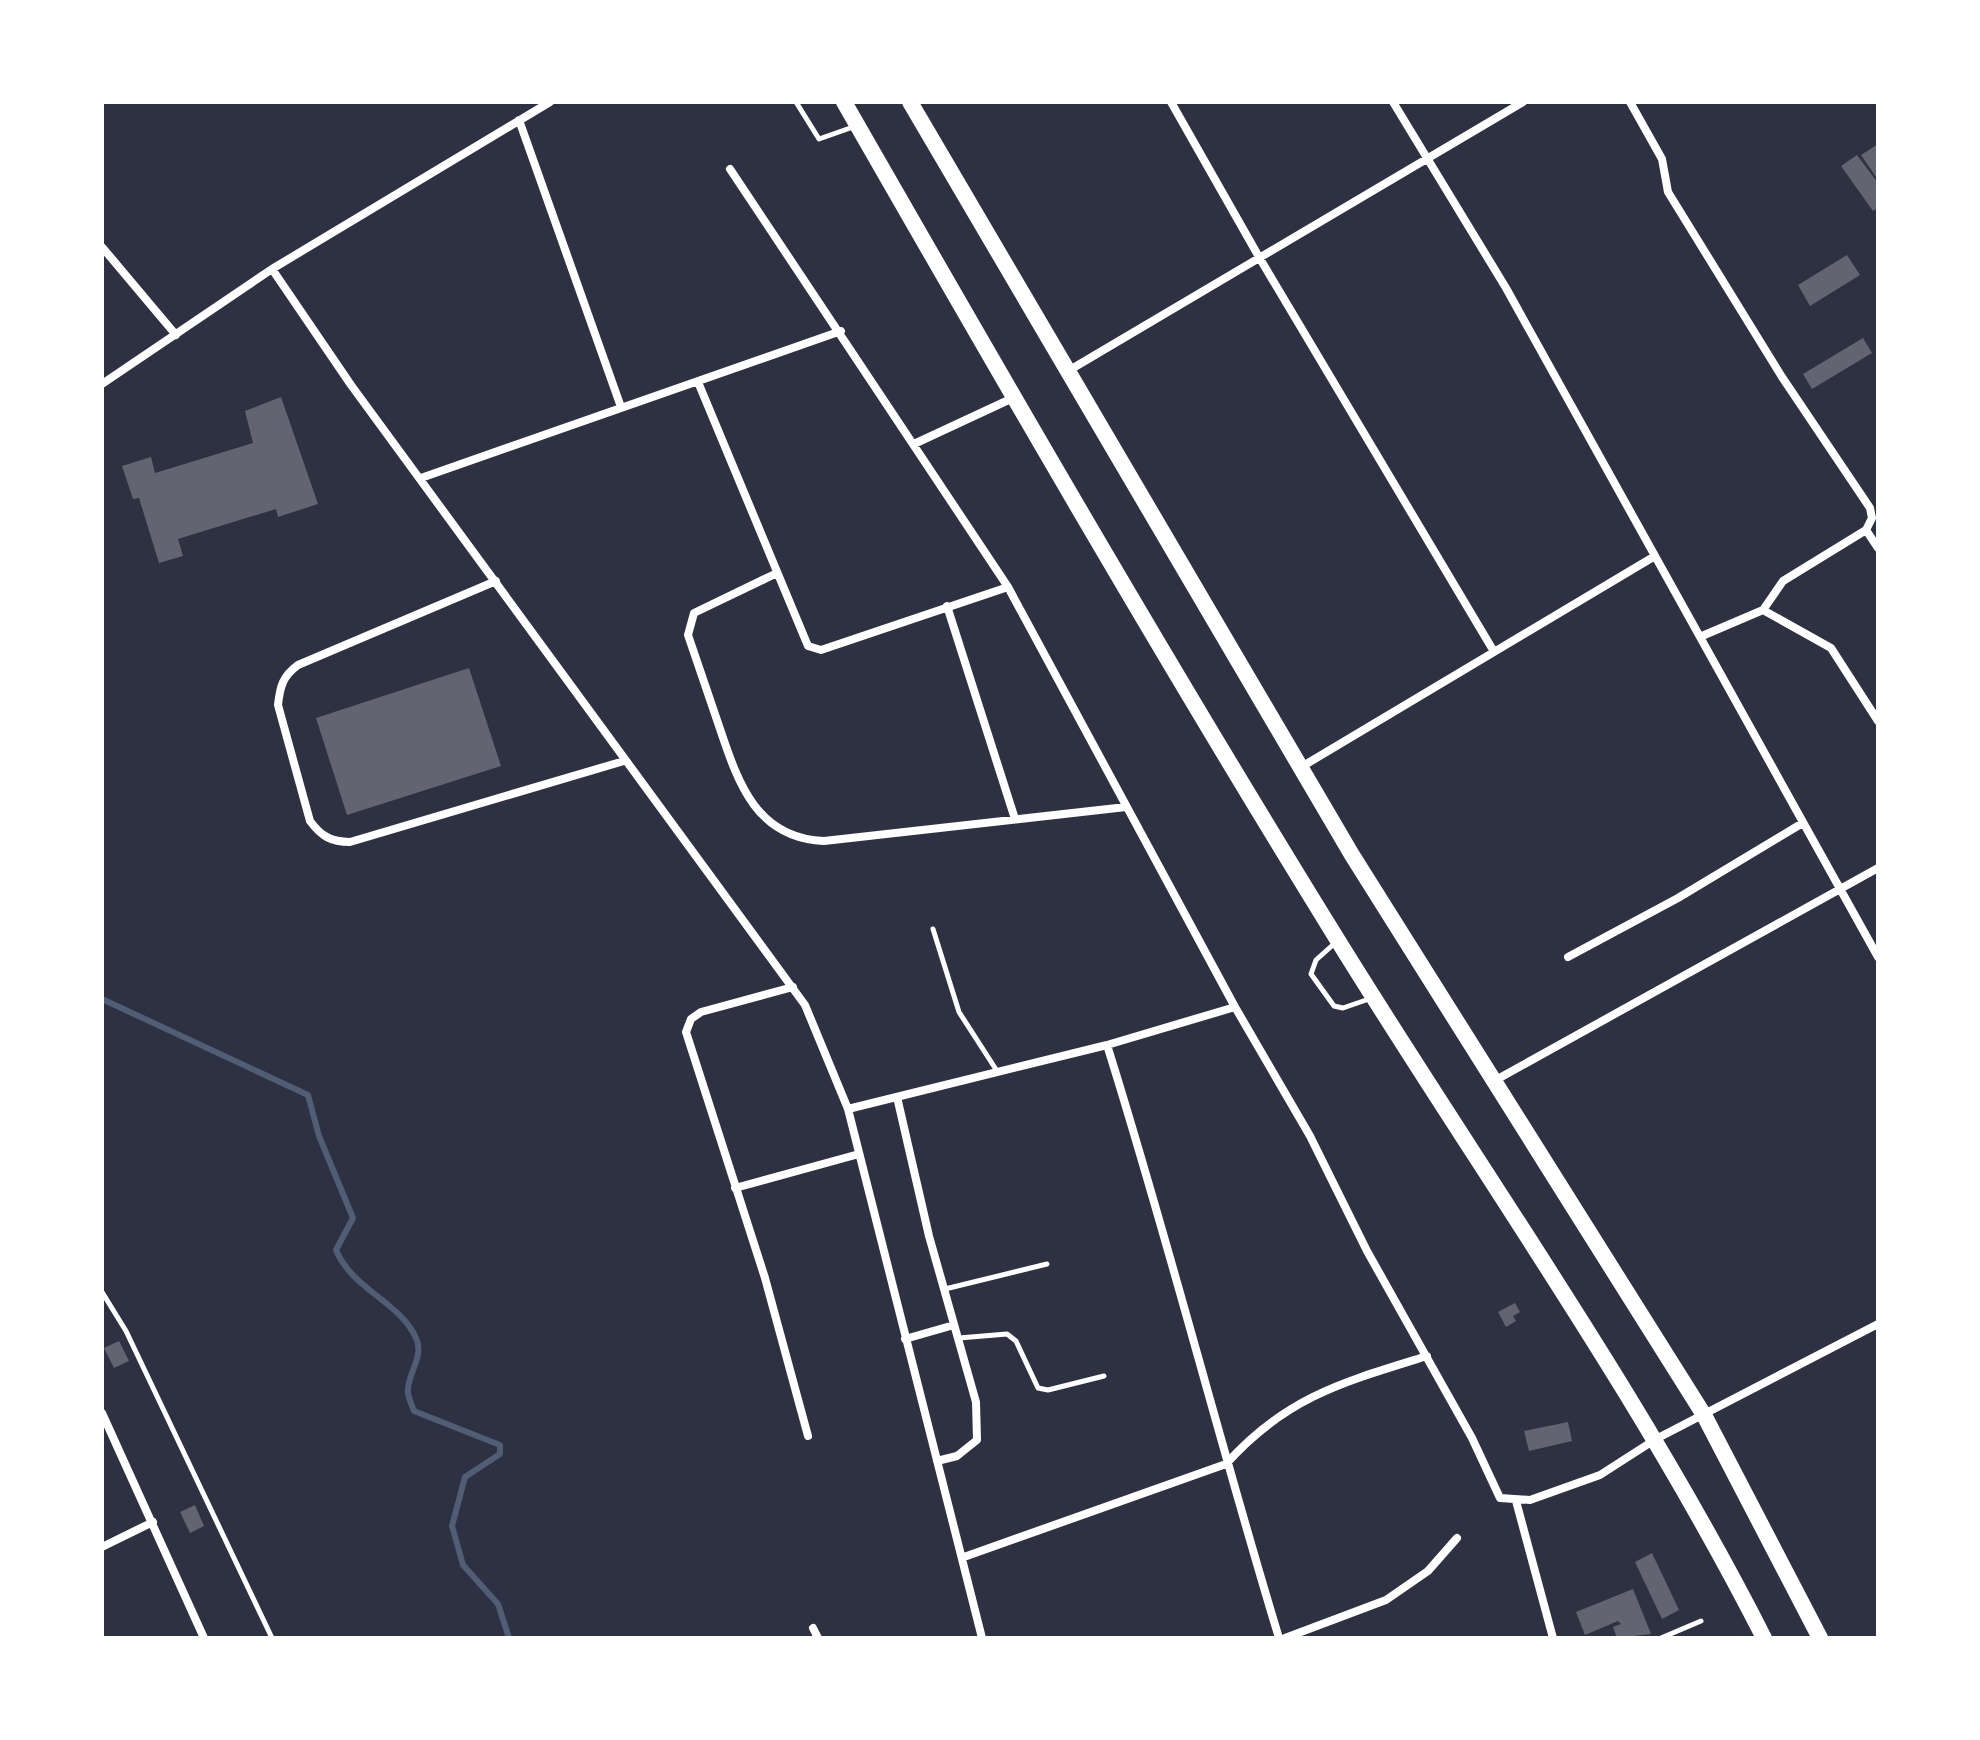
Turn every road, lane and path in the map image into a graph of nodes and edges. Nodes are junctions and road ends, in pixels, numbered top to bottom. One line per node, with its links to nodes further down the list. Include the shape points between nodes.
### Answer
1 (550, 102): 9 (street)
2 (796, 102): 10 (lane, via 819,139)
3 (844, 102): 10 (main road)
4 (910, 102): 18 (main road)
5 (1171, 102): 14 (street)
6 (1393, 102): 11 (street)
7 (1523, 102): 11 (street)
8 (1630, 102): 25 (street, via 1662,159 1668,192 1870,508)
9 (519, 120): 15 (street); 22 (street)
10 (857, 126): 21 (main road)
11 (1428, 159): 14 (street); 27 (street)
12 (730, 169): 16 (street)
13 (102, 247): 17 (street)
14 (1259, 257): 18 (street); 34 (street)
15 (272, 269): 17 (street); 24 (street)
16 (841, 331): 19 (street); 23 (street)
17 (176, 335): 20 (street)
18 (1068, 371): 37 (main road)
19 (698, 382): 22 (street); 28 (street)
20 (102, 384)
21 (1015, 397): 23 (street); 44 (main road)
22 (621, 407): 24 (street)
23 (914, 444): 30 (street)
24 (421, 478): 29 (street)
25 (1866, 530): 26 (street); 32 (street, via 1783,581)
26 (1878, 548)
27 (1655, 556): 33 (street); 34 (street)
28 (775, 574): 31 (street, via 813,649); 39 (street, via 694,613 688,635 738,781 760,813 792,836 824,841)
29 (496, 581): 36 (street); 36 (street, via 287,673 278,705 310,821 335,842 350,842)
30 (1008, 587): 31 (street); 38 (street)
31 (947, 606): 39 (street)
32 (1763, 610): 33 (street); 35 (street, via 1831,648)
33 (1702, 636): 40 (street)
34 (1493, 650): 37 (street)
35 (1878, 721)
36 (624, 761): 47 (street)
37 (1303, 766): 52 (main road)
38 (1126, 807): 39 (street); 49 (street)
39 (1015, 819)
40 (1801, 824): 42 (street); 45 (street)
41 (1878, 868): 42 (street)
42 (1839, 891): 46 (street); 52 (street)
43 (933, 929): 51 (lane, via 959,1012)
44 (1338, 941): 48 (main road); 48 (lane, via 1311,967 1327,1000 1343,1008)
45 (1568, 957)
46 (1878, 957)
47 (793, 987): 54 (street); 56 (street, via 701,1012 686,1032)
48 (1374, 997): 69 (main road)
49 (1235, 1007): 50 (street); 64 (street)
50 (1107, 1045): 51 (street); 71 (street)
51 (997, 1071): 53 (street)
52 (1493, 1082): 67 (main road)
53 (897, 1097): 54 (street); 58 (street)
54 (848, 1109): 55 (street)
55 (859, 1154): 56 (street); 63 (street)
56 (735, 1188): 68 (street)
57 (1047, 1264): 58 (lane)
58 (945, 1289): 61 (street)
59 (102, 1292): 80 (lane, via 132,1343)
60 (1878, 1324): 67 (street)
61 (954, 1325): 62 (street); 63 (street)
62 (959, 1338): 65 (lane, via 1007,1334 1016,1341 1038,1388); 70 (street, via 976,1402 977,1440 957,1456)
63 (905, 1339): 70 (street)
64 (1427, 1356): 71 (street, via 1344,1382 1286,1409); 72 (street, via 1500,1498)
65 (1104, 1376)
66 (102, 1413): 73 (street)
67 (1704, 1415): 69 (street); 87 (main road)
68 (808, 1436)
69 (1656, 1439): 72 (street, via 1600,1475 1553,1494); 86 (main road)
70 (937, 1461): 76 (street)
71 (1226, 1464): 76 (street); 83 (street)
72 (1516, 1501): 84 (street)
73 (153, 1522): 75 (street); 79 (street)
74 (1457, 1538): 83 (street, via 1428,1571 1386,1600)
75 (102, 1547)
76 (964, 1557): 82 (street)
77 (1701, 1621): 85 (lane)
78 (813, 1628): 81 (street)
79 (204, 1638)
80 (272, 1638)
81 (818, 1638)
82 (982, 1638)
83 (1282, 1638)
84 (1553, 1638)
85 (1661, 1638)
86 (1764, 1638)
87 (1820, 1638)

